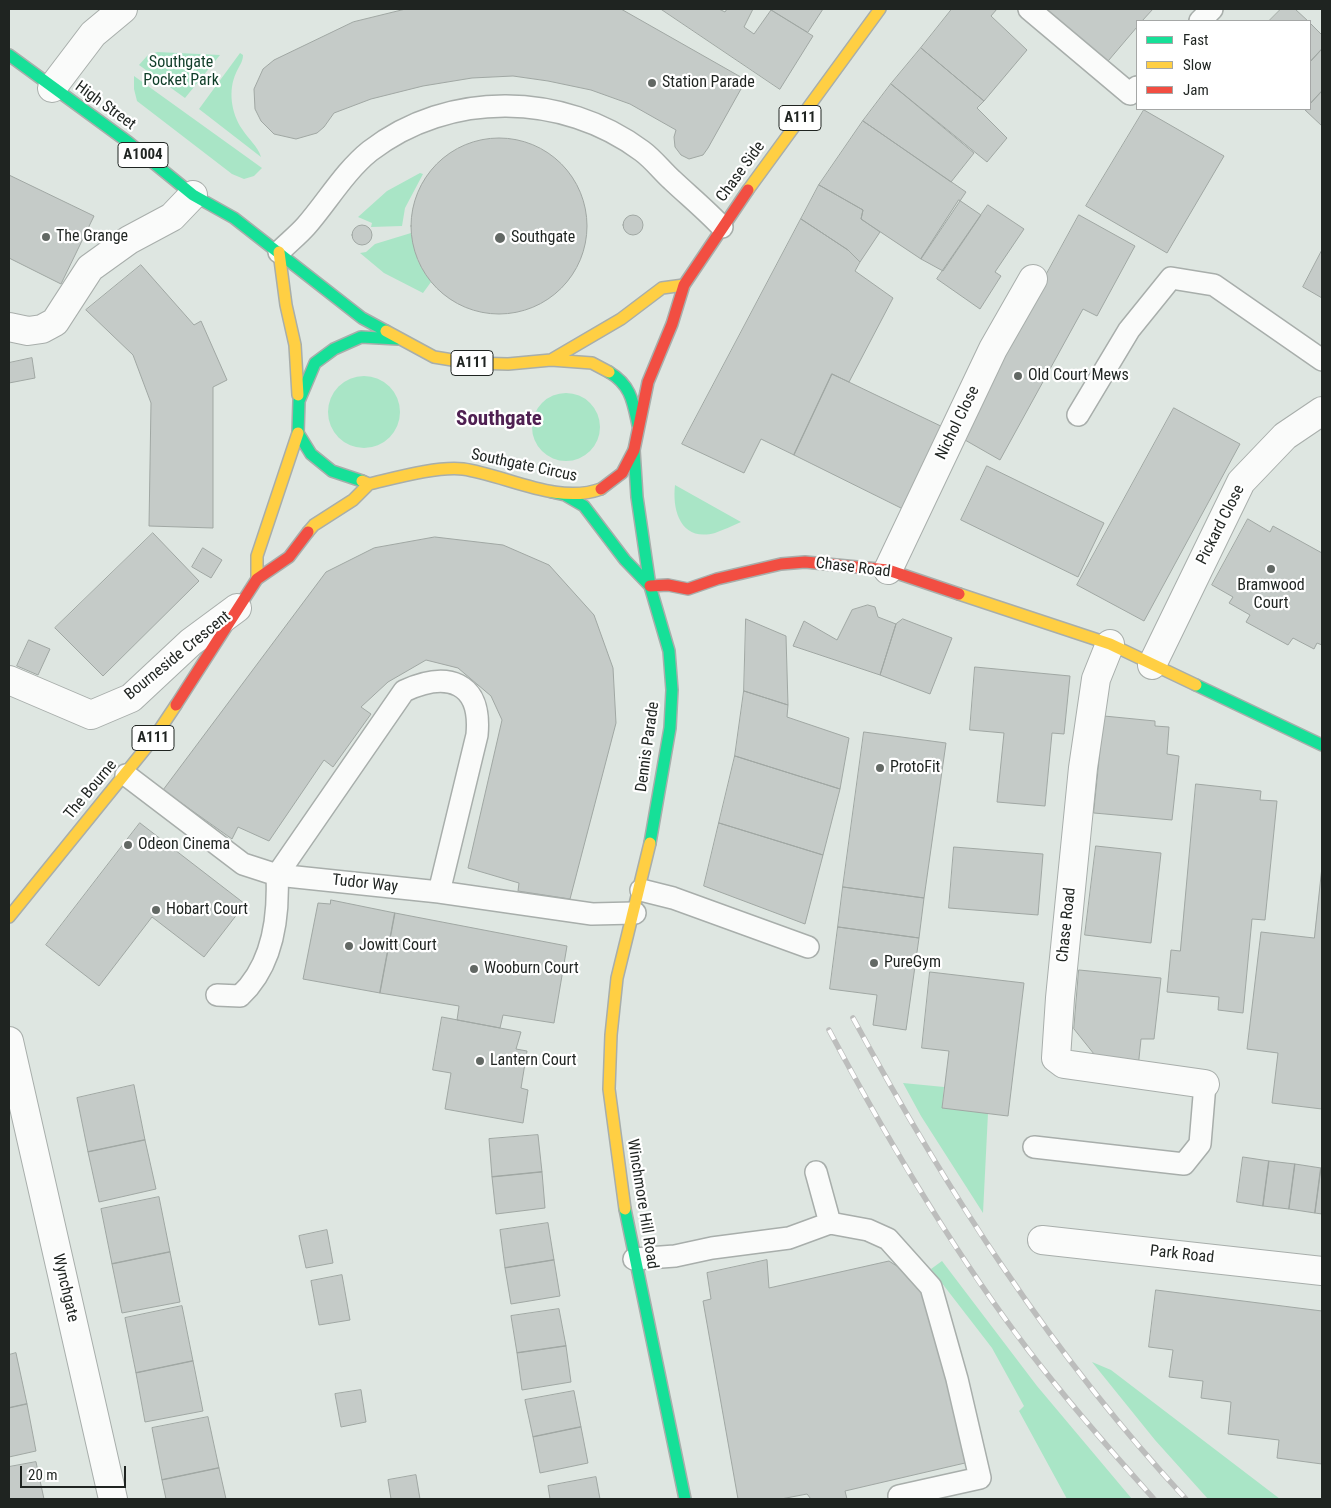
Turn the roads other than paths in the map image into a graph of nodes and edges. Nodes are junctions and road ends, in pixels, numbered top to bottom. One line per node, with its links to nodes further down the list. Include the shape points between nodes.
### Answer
1 (123, 9): 7 (street, via 93,34)
2 (880, 9): 10 (main road, Chase Side / A111)
3 (1029, 9): 8 (lane, via 1130,94)
4 (1212, 9): 5 (lane)
5 (1201, 20)
6 (9, 55): 7 (main road, High Street / A1004)
7 (52, 88): 9 (main road, High Street / A1004, via 128,142)
8 (1136, 88)
9 (193, 195): 11 (main road, High Street / A1004, via 234,218); 14 (street, via 172,217 129,240 90,268 55,322 35,330)
10 (722, 227): 11 (lane, via 642,151 606,130 566,114 534,107 491,105 449,111 422,120 389,138 369,152 305,227); 13 (main road, Chase Side / A111)
11 (279, 252): 15 (main road, High Street / A1004, via 362,318); 18 (main road, via 295,345)
12 (1033, 279): 26 (street, Nichol Close, via 993,349)
13 (684, 285): 16 (main road, A111, via 662,288 621,319); 21 (main road, Chase Side / A111, via 648,382)
14 (9, 327)
15 (398, 339): 16 (main road, Southgate Circus / A111, via 434,358 460,362 508,364); 18 (main road, Southgate Circus / A111, via 361,337 334,349 315,363)
16 (551, 360): 21 (main road, Southgate Circus / A111, via 592,363 615,376 632,395)
17 (1322, 360): 20 (lane, via 1214,285 1171,278 1129,330)
18 (299, 401): 22 (main road, Southgate Circus / A111)
19 (1322, 411): 31 (street, Pickard Close, via 1285,436 1241,482)
20 (1078, 415)
21 (639, 429): 23 (main road, Southgate Circus / A111)
22 (298, 433): 24 (main road, via 311,454 332,471); 27 (main road, A111, via 257,556)
23 (634, 450): 25 (main road, Southgate Circus / A111, via 622,473 600,490 580,495); 28 (main road, Dennis Parade, via 637,498)
24 (369, 484): 25 (main road, Southgate Circus / A111, via 416,473 462,469); 27 (main road, The Bourne / A111, via 353,500 314,525 288,557)
25 (525, 486): 28 (main road, Dennis Parade, via 565,495 584,506 619,554)
26 (888, 570): 28 (main road, Chase Road, via 805,562 749,571 688,590 668,585); 30 (main road, Chase Road)
27 (258, 579): 29 (main road, The Bourne / A111)
28 (650, 586): 36 (main road, Dennis Parade, via 669,651 671,699 670,728)
29 (238, 608): 32 (street, Bourneside Crescent, via 191,642 131,698 91,716); 34 (main road, The Bourne / A111, via 197,675)
30 (1110, 644): 31 (main road, Chase Road); 44 (street, Chase Road, via 1096,679 1083,768 1056,1058 1064,1064)
31 (1152, 665): 33 (main road, Chase Road)
32 (9, 680)
33 (1322, 745)
34 (126, 775): 35 (lane, Tudor Way, via 243,864); 39 (main road, The Bourne / A111)
35 (277, 875): 37 (lane, Tudor Way); 37 (lane, via 404,691 422,682 454,681 474,703 479,719); 41 (lane, via 278,899 268,958 260,974 240,996)
36 (640, 890): 38 (main road, Dennis Parade); 40 (lane, via 673,898)
37 (439, 892): 38 (lane, Tudor Way, via 592,914)
38 (635, 913): 49 (main road, Winchmore Hill Road, via 617,978 609,1089)
39 (9, 917)
40 (808, 947)
41 (217, 995)
42 (9, 1042): 43 (street, Wynchgate)
43 (12, 1077): 52 (street, Wynchgate)
44 (1205, 1084): 45 (lane, via 1200,1144 1184,1164)
45 (1034, 1146)
46 (816, 1172): 47 (lane)
47 (830, 1224): 49 (lane, via 789,1238 675,1256); 51 (lane, via 868,1230 888,1239 931,1287 957,1379 980,1478)
48 (1042, 1240): 50 (street, Park Road)
49 (634, 1259): 53 (main road, Winchmore Hill Road)
50 (1322, 1271)
51 (899, 1496)
52 (113, 1499)
53 (685, 1499)

